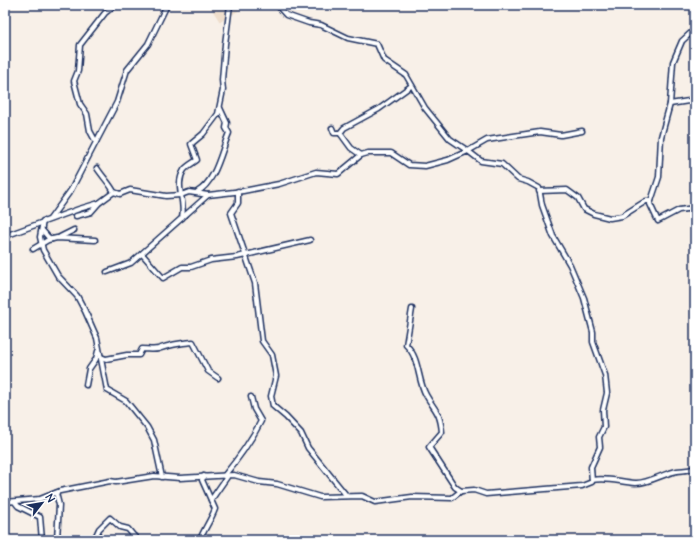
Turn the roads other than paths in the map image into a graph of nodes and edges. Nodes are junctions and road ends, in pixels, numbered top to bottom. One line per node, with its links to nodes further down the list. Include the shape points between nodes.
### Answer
1 (115, 5): 13 (street, via 105,13 80,44 78,70 74,81 80,104 87,114 90,131)
2 (167, 5): 13 (street, via 148,44 127,70 117,102)
3 (230, 5): 8 (street)
4 (277, 5): 6 (street, via 286,14 309,23 320,25 348,38 377,44 384,60 406,75)
5 (695, 29): 9 (street, via 682,41 674,57)
6 (411, 86): 12 (street); 14 (street, via 450,139)
7 (695, 100): 9 (street)
8 (220, 102): 20 (street, via 229,133 218,167 207,185); 21 (street, via 217,118 191,144 197,160 184,170 180,184)
9 (670, 104): 23 (street, via 661,137 659,177)
10 (332, 128): 12 (street, via 334,133)
11 (582, 132): 14 (street, via 561,135 540,132 487,140)
12 (340, 133): 15 (street, via 351,148)
13 (96, 142): 28 (street, via 71,190)
14 (468, 151): 15 (street, via 425,166 408,165 388,153); 18 (street, via 481,161 502,164 518,179 534,185)
15 (361, 155): 17 (street, via 338,174 316,172 279,184)
16 (96, 168): 19 (street)
17 (238, 191): 22 (street); 39 (street, via 238,203 231,213)
18 (539, 191): 23 (street, via 568,190 578,198 584,209 610,218 622,216 646,201); 51 (street, via 553,236 570,264 584,298 593,332 593,342 605,375 607,394 603,410 604,428 599,437 600,447 591,467)
19 (114, 192): 21 (street, via 120,194 130,190 166,196); 24 (street)
20 (197, 192): 21 (street); 22 (street)
21 (181, 195): 27 (street, via 184,201)
22 (208, 195): 27 (street)
23 (651, 201): 25 (street, via 652,211 658,221 679,210)
24 (99, 203): 26 (street, via 91,212); 28 (street)
25 (695, 208)
26 (76, 216)
27 (182, 218): 38 (street)
28 (50, 219): 29 (street)
29 (44, 222): 30 (street); 32 (street)
30 (42, 230): 33 (street, via 48,237); 36 (street)
31 (74, 230): 33 (street)
32 (5, 236)
33 (55, 238): 34 (street); 36 (street)
34 (95, 240)
35 (310, 240): 39 (street)
36 (41, 244): 37 (street); 42 (street, via 58,276 81,302 95,332)
37 (32, 249)
38 (142, 254): 39 (street, via 163,278 182,267); 40 (street, via 131,263)
39 (245, 255): 54 (street, via 254,283 262,341 272,355 276,376 271,396 273,406 301,433 308,448)
40 (107, 272)
41 (412, 309): 52 (street, via 406,345 413,351 426,394 441,420 442,432 429,447 455,487)
42 (98, 350): 43 (street); 45 (street, via 96,360 89,369)
43 (101, 356): 44 (street, via 106,359 135,356 139,355 142,349 156,350 169,345 193,342 208,371); 50 (street, via 107,390 126,400 151,433)
44 (218, 378)
45 (86, 385)
46 (251, 397): 49 (street, via 261,421)
47 (695, 468): 51 (street, via 636,483 618,479)
48 (204, 476): 49 (street); 50 (street); 55 (street, via 202,480)
49 (225, 476): 54 (street, via 234,475 277,484 320,497); 55 (street)
50 (162, 477): 53 (street, via 110,481)
51 (592, 480): 52 (street, via 582,486 568,488 486,494 474,490)
52 (461, 491): 54 (street, via 452,498 412,497 375,502 362,496)
53 (56, 493): 57 (street, via 40,499); 58 (street, via 59,505)
54 (346, 495)
55 (212, 500): 63 (street, via 215,509 210,524 203,530)
56 (5, 502): 57 (street)
57 (15, 502): 60 (street, via 40,517)
58 (57, 539)
59 (136, 539): 61 (street, via 128,529 120,527 110,518 99,529); 62 (street)
60 (42, 540)
61 (94, 540)
62 (129, 540)
63 (200, 540)

